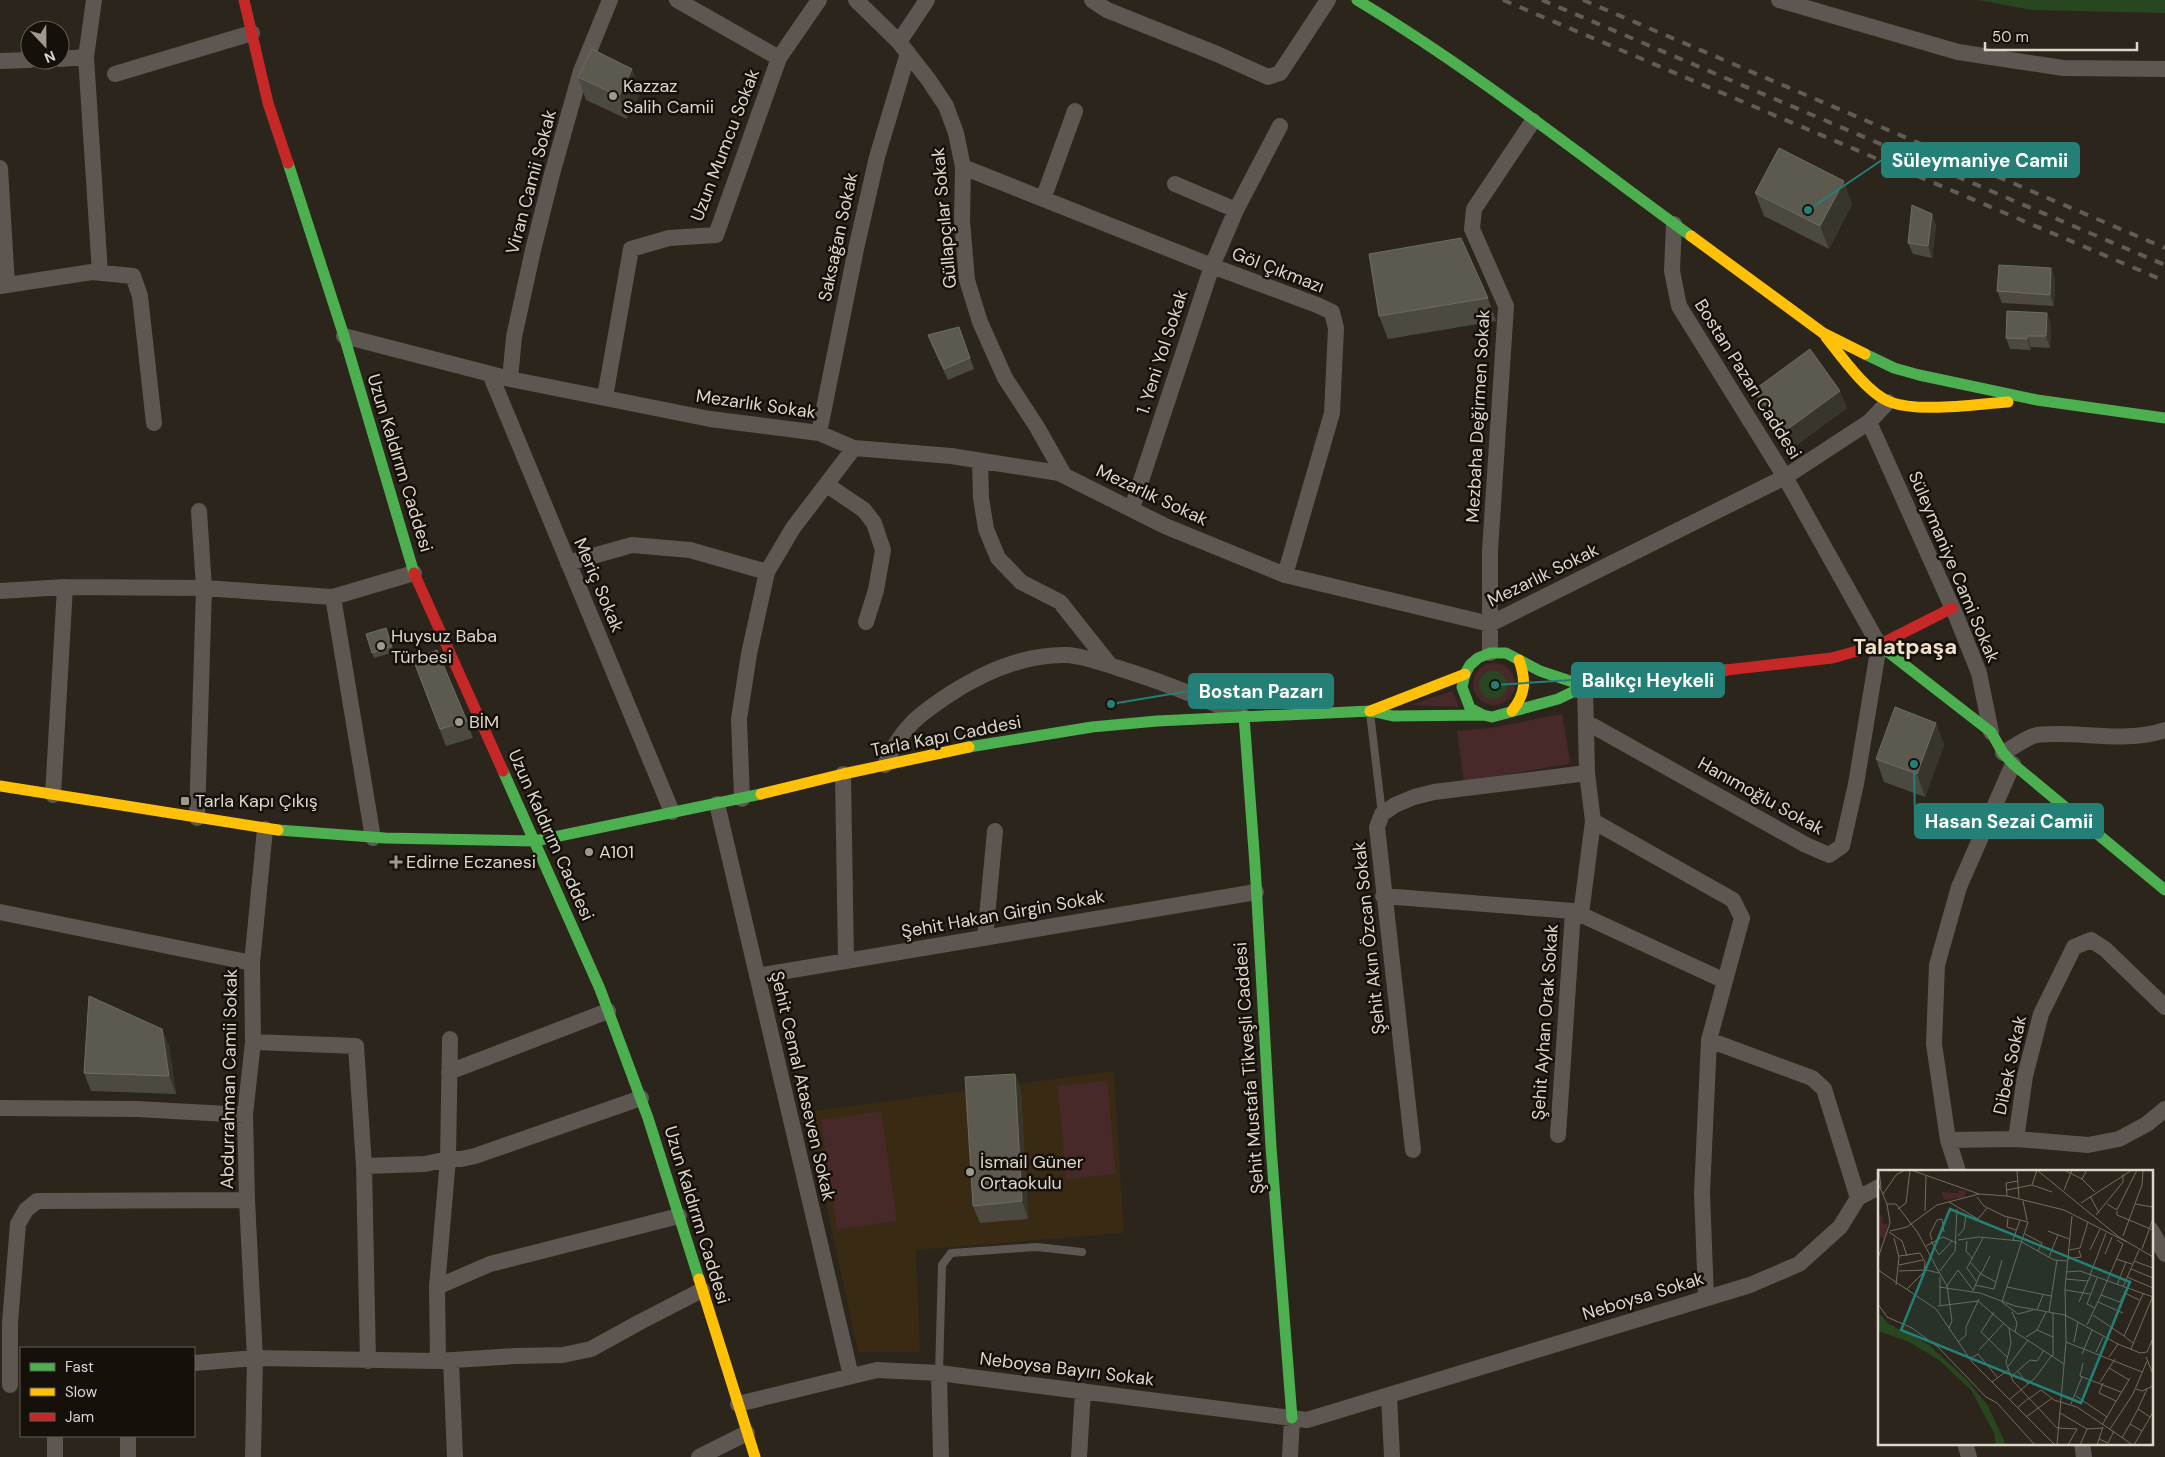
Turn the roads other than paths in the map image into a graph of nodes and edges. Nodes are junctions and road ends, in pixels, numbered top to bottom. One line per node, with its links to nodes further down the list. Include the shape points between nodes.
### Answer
1 (94, 0): 14 (street)
2 (244, 0): 12 (main road, Uzun Kaldırım Caddesi)
3 (610, 0): 38 (street, Viran Camii Sokak, via 581,70 552,174 514,337)
4 (677, 0): 16 (street)
5 (820, 0): 16 (street, Uzun Mumcu Sokak)
6 (856, 0): 13 (street, Güllapçılar Sokak)
7 (927, 0): 13 (street, Saksağan Sokak)
8 (1092, 0): 9 (street, via 1107,10 1268,77 1280,73)
9 (1328, 0)
10 (1357, 0): 22 (main road, via 1409,31)
11 (1779, 0): 19 (street, via 1958,52 2062,68)
12 (252, 33): 20 (street); 34 (main road, Uzun Kaldırım Caddesi, via 268,103)
13 (904, 47): 24 (street, Güllapçılar Sokak, via 946,106 956,133); 46 (street, Saksağan Sokak, via 856,249)
14 (86, 57): 15 (street); 31 (street)
15 (70, 58)
16 (779, 58): 39 (street, Uzun Mumcu Sokak, via 716,235 669,238 631,249)
17 (20, 60): 18 (street)
18 (0, 61)
19 (2165, 69)
20 (115, 74)
21 (1075, 111): 27 (street)
22 (1533, 121): 29 (main road); 64 (street, Mezbaha Değirmen Sokak, via 1474,209 1472,230 1506,306 1490,551)
23 (1280, 126): 28 (street, 1. Yeni Yol Sokak)
24 (962, 167): 27 (street, Göl Çıkmazı); 49 (street, Güllapçılar Sokak, via 967,280 980,322 1005,378)
25 (0, 168): 32 (street)
26 (1175, 184): 28 (street)
27 (1043, 199): 30 (street, Göl Çıkmazı)
28 (1236, 210): 30 (street, 1. Yeni Yol Sokak)
29 (1674, 224): 33 (main road); 50 (street, Bostan Pazarı Caddesi, via 1672,271 1679,306)
30 (1212, 266): 52 (street, 1. Yeni Yol Sokak); 57 (street, Göl Çıkmazı, via 1332,312 1336,328 1332,413)
31 (100, 273): 32 (street); 45 (street, via 133,276 140,296)
32 (4, 286)
33 (1823, 333): 35 (main road); 41 (main road, via 1864,382)
34 (344, 336): 36 (street, Mezarlık Sokak); 56 (main road, Uzun Kaldırım Caddesi)
35 (1906, 371): 37 (main road); 41 (main road, via 1894,374 1888,380 1884,389)
36 (490, 374): 38 (street, Mezarlık Sokak); 54 (street, Meriç Sokak)
37 (1919, 375): 40 (main road); 42 (main road, via 1923,392)
38 (510, 379): 39 (street, Mezarlık Sokak)
39 (605, 397): 46 (street, Mezarlık Sokak, via 710,419)
40 (2037, 400): 42 (main road); 43 (main road)
41 (1888, 402): 42 (main road); 44 (street, Mezarlık Sokak)
42 (1909, 406)
43 (2165, 418)
44 (1869, 422): 50 (street, Mezarlık Sokak); 62 (street, Süleymaniye Cami Sokak)
45 (154, 423)
46 (819, 433): 47 (street, Mezarlık Sokak)
47 (854, 448): 48 (street, Mezarlık Sokak); 51 (street)
48 (980, 461): 49 (street, Mezarlık Sokak); 68 (street, via 986,529 998,558 1020,582 1060,602)
49 (1064, 475): 52 (street, Mezarlık Sokak)
50 (1785, 476): 64 (street, Mezarlık Sokak); 65 (street, Bostan Pazarı Caddesi)
51 (827, 485): 55 (street, via 793,528); 63 (street, via 864,510 874,523 884,550)
52 (1132, 508): 57 (street, Mezarlık Sokak, via 1165,526)
53 (199, 511): 59 (street)
54 (568, 563): 55 (street, via 632,545 690,550); 86 (street, Meriç Sokak)
55 (767, 572): 84 (street, via 739,719)
56 (414, 573): 61 (street); 93 (main road, Uzun Kaldırım Caddesi)
57 (1284, 575): 64 (street, Mezarlık Sokak)
58 (65, 586): 59 (street); 60 (street); 83 (street)
59 (204, 588): 61 (street); 88 (street)
60 (0, 591)
61 (333, 597): 92 (street)
62 (1952, 608): 65 (main road); 77 (street, Süleymaniye Cami Sokak, via 1979,673)
63 (866, 622)
64 (1490, 624): 66 (street, Mezbaha Değirmen Sokak)
65 (1879, 645): 70 (main road, Tarla Kapı Caddesi, via 1832,658); 75 (street, Hanımoğlu Sokak, via 1856,784 1842,846 1829,855); 77 (main road, Bostan Pazarı Caddesi)
66 (1490, 653): 67 (main road, Tarla Kapı Caddesi, via 1506,653); 69 (main road, Tarla Kapı Caddesi, via 1478,658)
67 (1519, 660): 70 (main road, Tarla Kapı Caddesi); 71 (main road, via 1525,687 1522,700)
68 (1110, 665): 74 (street, via 1154,679); 79 (street, via 1067,655 1028,659 994,670 965,684 922,712 895,742)
69 (1465, 674): 72 (main road, Tarla Kapı Caddesi); 73 (main road, via 1462,687 1465,699 1470,708)
70 (1584, 686): 71 (main road, Tarla Kapı Caddesi, via 1558,699); 75 (street, Şehit Ayhan Orak Sokak)
71 (1512, 711): 73 (main road, Tarla Kapı Caddesi, via 1492,717)
72 (1370, 712): 73 (main road, Tarla Kapı Caddesi, via 1393,716); 74 (main road, Tarla Kapı Caddesi); 87 (lane)
73 (1482, 715)
74 (1244, 716): 79 (main road, Tarla Kapı Caddesi, via 1092,727 952,750); 95 (main road, Şehit Mustafa Tikveşli Caddesi)
75 (1586, 722): 81 (street, Şehit Ayhan Orak Sokak)
76 (2165, 730): 78 (street, via 2122,736 2035,736)
77 (1991, 732): 78 (main road, Bostan Pazarı Caddesi)
78 (2008, 759): 94 (main road, Bostan Pazarı Caddesi); 116 (street, via 1959,887 1938,965 1934,1044)
79 (885, 765): 80 (main road, Tarla Kapı Caddesi)
80 (843, 774): 84 (main road, Tarla Kapı Caddesi); 100 (street)
81 (1588, 774): 87 (street, via 1434,792 1395,805); 89 (street, Şehit Ayhan Orak Sokak)
82 (0, 786): 83 (main road, Tarla Kapı Caddesi)
83 (53, 795): 88 (main road, Tarla Kapı Caddesi)
84 (742, 799): 85 (main road, Tarla Kapı Caddesi)
85 (717, 804): 86 (main road, Tarla Kapı Caddesi); 102 (street, Şehit Cemal Ataseven Sokak)
86 (672, 812): 93 (main road, Tarla Kapı Caddesi)
87 (1382, 814): 96 (street, Şehit Akın Özcan Sokak, via 1377,828)
88 (197, 818): 90 (main road, Tarla Kapı Caddesi)
89 (1593, 821): 98 (street, Şehit Ayhan Orak Sokak); 103 (street, via 1733,900 1742,918)
90 (265, 829): 92 (main road, Tarla Kapı Caddesi); 101 (street, Abdurrahman Camii Sokak)
91 (995, 831): 99 (street)
92 (373, 838): 93 (main road, Tarla Kapı Caddesi)
93 (535, 841): 105 (main road, Uzun Kaldırım Caddesi)
94 (2165, 890)
95 (1256, 892): 99 (street, Şehit Hakan Girgin Sokak); 142 (main road, Şehit Mustafa Tikveşli Caddesi)
96 (1383, 896): 98 (street); 117 (street, Şehit Akın Özcan Sokak)
97 (0, 912): 101 (street)
98 (1577, 913): 103 (street); 114 (street, Şehit Ayhan Orak Sokak)
99 (985, 938): 100 (street, Şehit Hakan Girgin Sokak)
100 (846, 961): 102 (street, Şehit Hakan Girgin Sokak)
101 (252, 964): 108 (street, Abdurrahman Camii Sokak)
102 (757, 976): 137 (street, Şehit Cemal Ataseven Sokak)
103 (1725, 981): 107 (street)
104 (2165, 1007): 115 (street, Dibek Sokak, via 2098,944 2091,940 2074,947 2041,1014 2024,1076)
105 (608, 1012): 109 (street); 110 (main road, Uzun Kaldırım Caddesi)
106 (450, 1039): 109 (street)
107 (1710, 1040): 122 (street, via 1812,1078 1824,1089); 130 (street, via 1702,1193)
108 (253, 1042): 113 (street, Abdurrahman Camii Sokak); 119 (street, via 356,1046)
109 (449, 1072): 118 (street)
110 (641, 1098): 118 (street, via 475,1156); 124 (main road, Uzun Kaldırım Caddesi)
111 (0, 1108): 113 (street, via 137,1109)
112 (2165, 1110): 115 (street, via 2119,1139 2088,1146)
113 (245, 1115): 123 (street, Abdurrahman Camii Sokak)
114 (1558, 1135)
115 (2016, 1139): 116 (street)
116 (1948, 1140): 120 (street)
117 (1413, 1150)
118 (448, 1159): 119 (street, via 425,1164); 128 (street)
119 (364, 1166): 133 (street)
120 (1957, 1170)
121 (1878, 1188): 122 (street, Neboysa Sokak)
122 (1858, 1198): 130 (street, Neboysa Sokak, via 1840,1226 1799,1264 1750,1285)
123 (247, 1200): 131 (street, Abdurrahman Camii Sokak, via 37,1201 26,1210 18,1224); 132 (street)
124 (679, 1216): 128 (street, via 490,1264); 129 (main road, Uzun Kaldırım Caddesi)
125 (2152, 1232): 127 (street)
126 (1082, 1252): 136 (lane, via 1037,1247 951,1254 942,1265)
127 (2165, 1254)
128 (437, 1287): 134 (street)
129 (702, 1290): 134 (street, via 591,1349 563,1355); 141 (main road, Uzun Kaldırım Caddesi)
130 (1706, 1297): 140 (street, Neboysa Sokak)
131 (5, 1323): 138 (street, Abdurrahman Camii Sokak)
132 (255, 1358): 133 (street); 135 (street); 150 (street)
133 (368, 1361): 134 (street)
134 (444, 1361): 151 (street)
135 (195, 1363)
136 (939, 1373): 137 (street, Neboysa Bayırı Sokak, via 877,1370); 139 (street, Neboysa Bayırı Sokak); 154 (street)
137 (851, 1376): 141 (street, Neboysa Bayırı Sokak)
138 (10, 1383)
139 (1083, 1391): 142 (street, Neboysa Bayırı Sokak); 155 (street)
140 (1390, 1395): 142 (street, Neboysa Bayırı Sokak, via 1307,1420); 157 (street)
141 (738, 1404): 143 (main road, Uzun Kaldırım Caddesi)
142 (1292, 1418): 156 (street)
143 (748, 1433): 152 (street); 153 (main road, Uzun Kaldırım Caddesi)
144 (55, 1437): 148 (street)
145 (128, 1437): 149 (street)
146 (1965, 1444): 158 (street)
147 (2082, 1444): 159 (street)
148 (54, 1457)
149 (128, 1457)
150 (252, 1457)
151 (455, 1457)
152 (699, 1457)
153 (755, 1457)
154 (941, 1457)
155 (1079, 1457)
156 (1290, 1457)
157 (1392, 1457)
158 (1969, 1457)
159 (2084, 1457)

